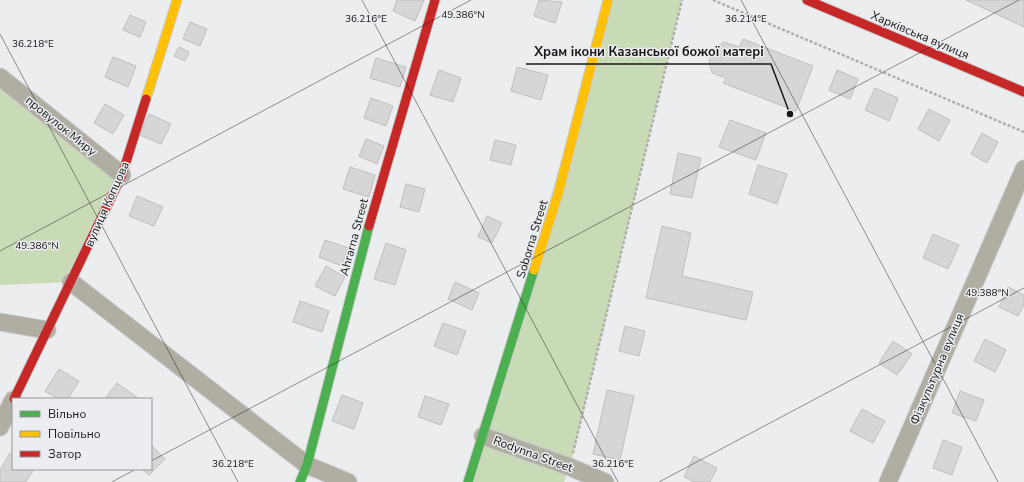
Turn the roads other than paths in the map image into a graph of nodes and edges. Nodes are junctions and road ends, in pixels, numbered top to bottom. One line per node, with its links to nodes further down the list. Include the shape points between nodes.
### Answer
1 (177, 0): 8 (street, вулиця Копцова)
2 (435, 0): 16 (street, Ahrarna Street, via 372,217)
3 (608, 0): 15 (street, Soborna Street, via 558,194)
4 (807, 0): 6 (street, Харківська вулиця)
5 (0, 77): 8 (street, провулок Миру)
6 (1024, 92)
7 (1024, 169): 21 (street, Фізкультурна вулиця)
8 (122, 175): 9 (street, вулиця Копцова)
9 (71, 282): 11 (street, вулиця Копцова); 16 (street)
10 (0, 322): 11 (street)
11 (47, 330): 12 (street, вулиця Копцова)
12 (14, 398)
13 (12, 402): 14 (street, вулиця Копцова)
14 (0, 427)
15 (483, 436): 19 (street, Soborna Street); 20 (street, Rodynna Street)
16 (307, 465): 17 (street, Ahrarna Street); 18 (street)
17 (300, 482)
18 (348, 482)
19 (468, 482)
20 (605, 482)
21 (888, 482)

